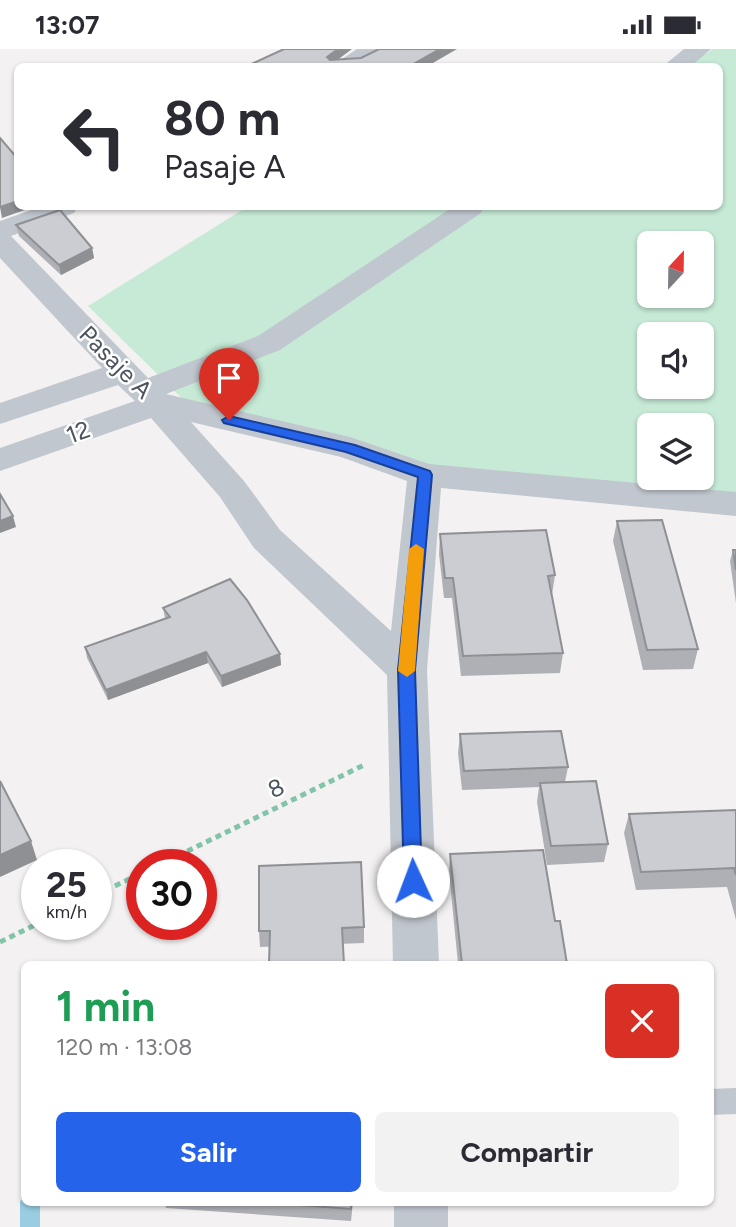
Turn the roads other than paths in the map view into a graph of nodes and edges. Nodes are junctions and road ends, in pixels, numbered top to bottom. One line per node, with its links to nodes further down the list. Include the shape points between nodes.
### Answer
1 (374, 49): 3 (street)
2 (699, 49): 4 (street)
3 (349, 63)
4 (680, 63)
5 (56, 210): 7 (street)
6 (467, 210): 9 (street, via 269,343)
7 (0, 231)
8 (0, 241): 9 (street, Pasaje A)
9 (141, 389): 10 (street, 12); 11 (street, 12); 12 (street, Pasaje A, via 350,448); 14 (street, via 232,489 267,539)
10 (0, 414)
11 (0, 460)
12 (425, 475): 13 (street, Pasaje A); 14 (street)
13 (736, 504)
14 (407, 670): 15 (street)
15 (416, 961)
16 (736, 1101): 17 (lane)
17 (714, 1102)
18 (421, 1206): 19 (street)
19 (421, 1227)

